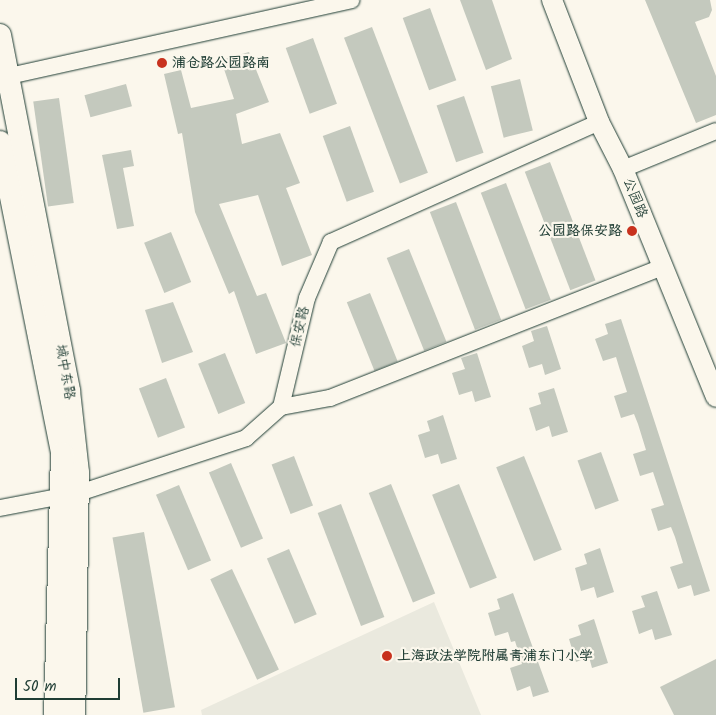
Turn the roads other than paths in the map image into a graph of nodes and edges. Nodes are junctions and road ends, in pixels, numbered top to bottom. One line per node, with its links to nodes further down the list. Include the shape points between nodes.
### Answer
1 (350, 0): 4 (street)
2 (552, 0): 5 (street, 公园路)
3 (0, 35): 4 (main road, 城中东路)
4 (4, 77): 12 (main road, 城中东路, via 69,391)
5 (599, 122): 8 (street, 公园路); 11 (street, 保安路, via 331,242 307,298)
6 (716, 131): 8 (street)
7 (0, 142): 12 (main road, 城中东路)
8 (623, 169): 9 (street, 公园路)
9 (663, 267): 10 (street, 公园路); 11 (street, via 330,398)
10 (716, 397)
11 (281, 407): 12 (street, via 246,438)
12 (71, 494): 13 (street); 14 (main road, 城中东路); 15 (main road, 城中东路)
13 (0, 508)
14 (55, 715)
15 (74, 715)

